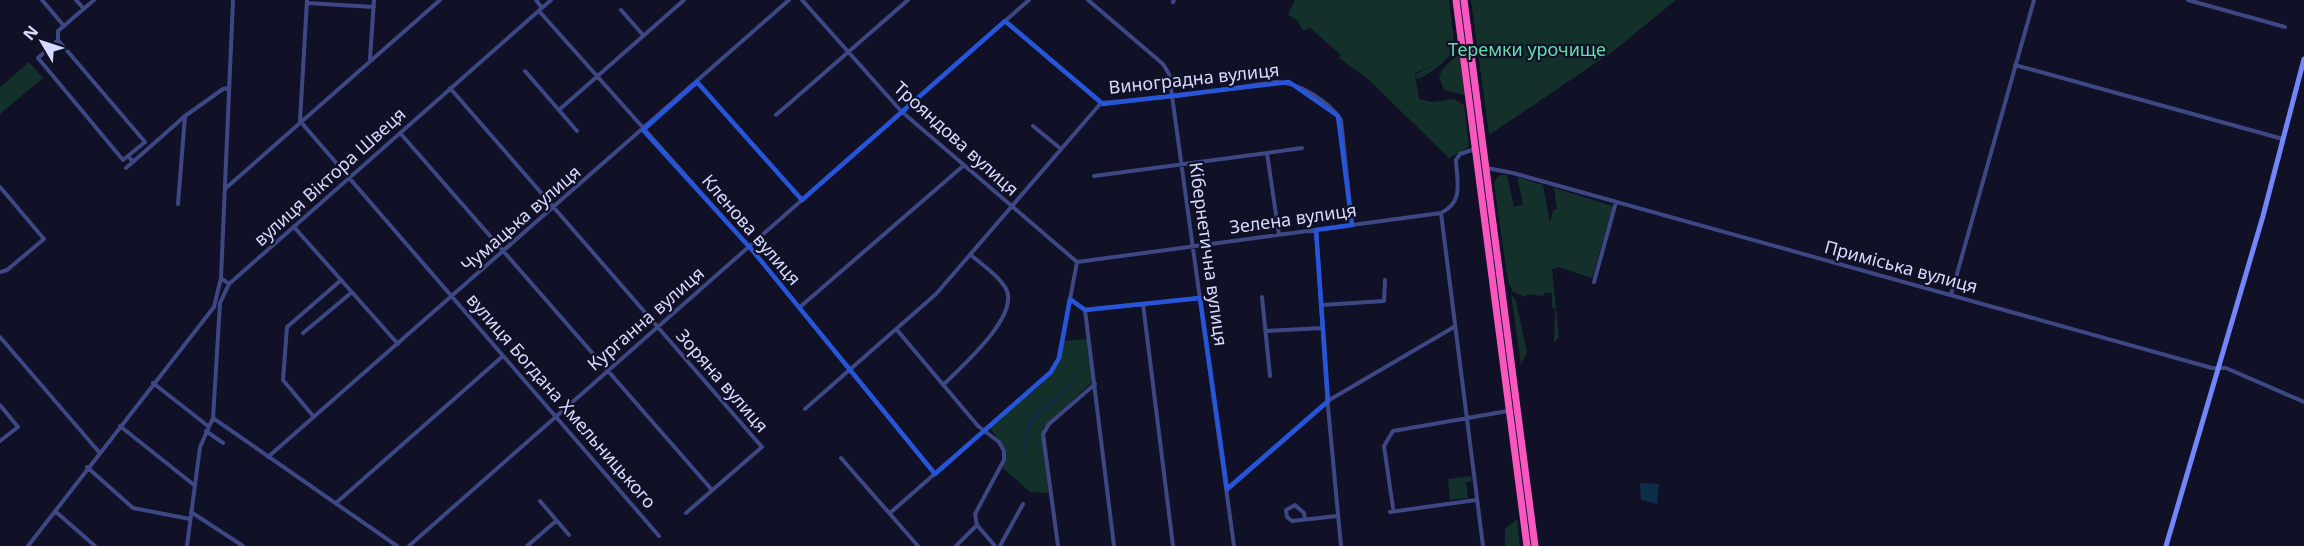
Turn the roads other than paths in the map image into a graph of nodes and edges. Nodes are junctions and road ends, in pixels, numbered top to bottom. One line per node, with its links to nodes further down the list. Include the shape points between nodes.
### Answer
1 (42, 0): 25 (street)
2 (76, 0): 21 (street)
3 (94, 0): 21 (street)
4 (233, 0): 36 (street)
5 (374, 0): 20 (street)
6 (440, 0): 31 (street)
7 (536, 0): 22 (street, Кленова вулиця)
8 (551, 0): 22 (street, вулиця Віктора Швеця)
9 (684, 0): 27 (street)
10 (789, 0): 35 (street, Чумацька вулиця)
11 (802, 0): 29 (street, Трояндова вулиця)
12 (908, 0): 29 (street)
13 (1029, 0): 24 (street, Курганна вулиця)
14 (1088, 0): 38 (street, Кібернетична вулиця, via 1167,69)
15 (1456, 0): 49 (highway)
16 (1464, 0): 49 (highway)
17 (2034, 0): 32 (street)
18 (2188, 0): 26 (street)
19 (307, 1): 20 (street); 44 (street)
20 (374, 7): 31 (street)
21 (84, 9): 25 (street)
22 (541, 9): 34 (street, Кленова вулиця); 37 (street, вулиця Віктора Швеця)
23 (621, 10): 27 (street)
24 (1005, 21): 39 (street); 41 (street, Курганна вулиця)
25 (64, 26): 28 (street, via 58,32)
26 (2286, 27)
27 (643, 35): 34 (street)
28 (58, 40): 55 (street, via 145,142); 55 (street, via 38,58 123,160)
29 (848, 52): 41 (street, Трояндова вулиця); 42 (street)
30 (2304, 59): 50 (street)
31 (370, 60): 44 (street)
32 (2015, 65): 50 (street); 87 (street)
33 (525, 71): 40 (street)
34 (597, 78): 40 (street); 46 (street, Кленова вулиця)
35 (697, 82): 46 (street, Чумацька вулиця); 65 (street)
36 (228, 88): 43 (street); 64 (street)
37 (450, 88): 48 (street, вулиця Віктора Швеця); 68 (street, Зоряна вулиця)
38 (1173, 96): 39 (street, Виноградна вулиця); 57 (street, Кібернетична вулиця); 71 (street, Виноградна вулиця, via 1276,82 1303,87 1341,120)
39 (1101, 103): 52 (street, Виноградна вулиця)
40 (559, 110): 47 (street)
41 (901, 111): 58 (street, Трояндова вулиця); 65 (street, Курганна вулиця)
42 (776, 115)
43 (185, 116): 56 (street); 67 (street)
44 (300, 121): 62 (street, вулиця Богдана Хмельницького); 64 (street)
45 (1033, 126): 52 (street)
46 (643, 130): 68 (street, Чумацька вулиця); 75 (street, Кленова вулиця)
47 (577, 131)
48 (400, 134): 62 (street, вулиця Віктора Швеця); 77 (street)
49 (1478, 136): 53 (highway); 60 (highway)
50 (2283, 139): 105 (street)
51 (1302, 148): 54 (street)
52 (1061, 149): 69 (street, Виноградна вулиця)
53 (1475, 149): 70 (street, via 1460,154 1456,160 1457,197); 116 (highway)
54 (1267, 153): 57 (street); 74 (street)
55 (128, 156): 56 (street)
56 (133, 162): 59 (street)
57 (1182, 163): 61 (street); 76 (street, Кібернетична вулиця)
58 (963, 166): 69 (street, Трояндова вулиця); 94 (street)
59 (126, 168)
60 (1486, 168): 66 (street, Приміська вулиця); 167 (highway)
61 (1094, 176)
62 (350, 178): 72 (street, вулиця Віктора Швеця); 88 (street, вулиця Богдана Хмельницького)
63 (0, 187): 80 (street, via 44,239)
64 (226, 188): 81 (street)
65 (802, 200): 75 (street, Курганна вулиця)
66 (1616, 202): 84 (street); 87 (street, Приміська вулиця)
67 (178, 204)
68 (554, 208): 77 (street, Чумацька вулиця); 97 (street, Зоряна вулиця)
69 (1012, 208): 78 (street, Виноградна вулиця); 79 (street, Трояндова вулиця)
70 (1441, 213): 71 (street, Зелена вулиця); 96 (street)
71 (1352, 225): 73 (street, Зелена вулиця)
72 (294, 227): 83 (street); 85 (street, вулиця Віктора Швеця)
73 (1316, 230): 74 (street, Зелена вулиця); 93 (street)
74 (1279, 235): 76 (street, Зелена вулиця)
75 (748, 246): 94 (street, Кленова вулиця); 97 (street, Курганна вулиця)
76 (1194, 246): 79 (street, Зелена вулиця); 89 (street, Кібернетична вулиця)
77 (504, 252): 88 (street, Чумацька вулиця); 107 (street)
78 (971, 255): 99 (street, Виноградна вулиця); 111 (street, via 1005,286 1005,304 992,335)
79 (1077, 262): 91 (street)
80 (0, 272)
81 (221, 278): 85 (street); 109 (street, via 214,307)
82 (1384, 279): 93 (street, via 1384,301)
83 (340, 281): 86 (street); 118 (street, via 287,327 283,380)
84 (1594, 282)
85 (229, 284): 120 (street, вулиця Віктора Швеця, via 220,303)
86 (351, 293): 101 (street); 103 (street)
87 (1951, 295): 105 (street, Приміська вулиця)
88 (452, 296): 103 (street, Чумацька вулиця); 104 (street, вулиця Богдана Хмельницького)
89 (1200, 297): 92 (street); 132 (street, Кібернетична вулиця)
90 (1263, 297): 100 (street)
91 (1070, 299): 95 (street); 123 (street, via 1056,365)
92 (1143, 304): 95 (street); 162 (street)
93 (1322, 305): 98 (street)
94 (800, 307): 106 (street, Кленова вулиця)
95 (1085, 310): 110 (street)
96 (1454, 327): 112 (street); 119 (street)
97 (657, 328): 107 (street, Курганна вулиця); 133 (street, Зоряна вулиця, via 762,447)
98 (1323, 328): 100 (street); 112 (street)
99 (897, 330): 106 (street, Виноградна вулиця); 111 (street)
100 (1266, 331): 108 (street)
101 (303, 333)
102 (0, 337): 126 (street)
103 (398, 344): 118 (street, Чумацька вулиця)
104 (503, 356): 117 (street, вулиця Богдана Хмельницького); 136 (street)
105 (2218, 368): 113 (street, Приміська вулиця); 168 (street)
106 (850, 369): 115 (street, Виноградна вулиця); 130 (street, Кленова вулиця)
107 (607, 372): 117 (street, Курганна вулиця); 133 (street)
108 (1270, 376)
109 (153, 383): 121 (street); 122 (street)
110 (1095, 383): 160 (street, via 1048,424 1043,434); 161 (street)
111 (944, 385): 123 (street)
112 (1328, 401): 132 (street); 142 (street)
113 (2304, 402)
114 (0, 405): 124 (street, via 18,426)
115 (805, 409)
116 (1509, 411): 119 (street); 166 (highway)
117 (555, 416): 148 (street, вулиця Богдана Хмельницького); 154 (street, Курганна вулиця)
118 (314, 417): 127 (street, Чумацька вулиця)
119 (1465, 417): 134 (street); 134 (street, via 1393,431 1384,446 1391,510)
120 (213, 418): 122 (street); 127 (street)
121 (120, 426): 126 (street); 131 (street)
122 (207, 428): 125 (street); 131 (street)
123 (985, 431): 130 (street); 146 (street, via 999,442 1004,460 975,514)
124 (0, 441)
125 (223, 443)
126 (99, 452): 129 (street)
127 (268, 456): 136 (street)
128 (841, 458): 141 (street)
129 (87, 468): 138 (street); 143 (street, via 133,508)
130 (935, 474): 141 (street)
131 (195, 485): 139 (street)
132 (1227, 489): 163 (street, Кібернетична вулиця)
133 (712, 490): 140 (street)
134 (1476, 500): 165 (street)
135 (540, 501): 145 (street)
136 (336, 503): 153 (street)
137 (1023, 504): 159 (street)
138 (54, 511): 149 (street); 150 (street)
139 (191, 512): 143 (street); 152 (street)
140 (686, 513)
141 (890, 513): 156 (street)
142 (1337, 516): 144 (street); 164 (street)
143 (190, 519): 151 (street)
144 (1305, 519): 144 (street, via 1292,521 1286,510 1295,505)
145 (556, 521): 147 (street); 155 (street)
146 (977, 525): 157 (street); 158 (street)
147 (569, 535)
148 (659, 536)
149 (28, 546)
150 (95, 546)
151 (187, 546)
152 (243, 546)
153 (397, 546)
154 (409, 546)
155 (527, 546)
156 (918, 546)
157 (956, 546)
158 (995, 546)
159 (1000, 546)
160 (1058, 546)
161 (1114, 546)
162 (1173, 546)
163 (1234, 546)
164 (1341, 546)
165 (1484, 546)
166 (1527, 546)
167 (1535, 546)
168 (2166, 546)

